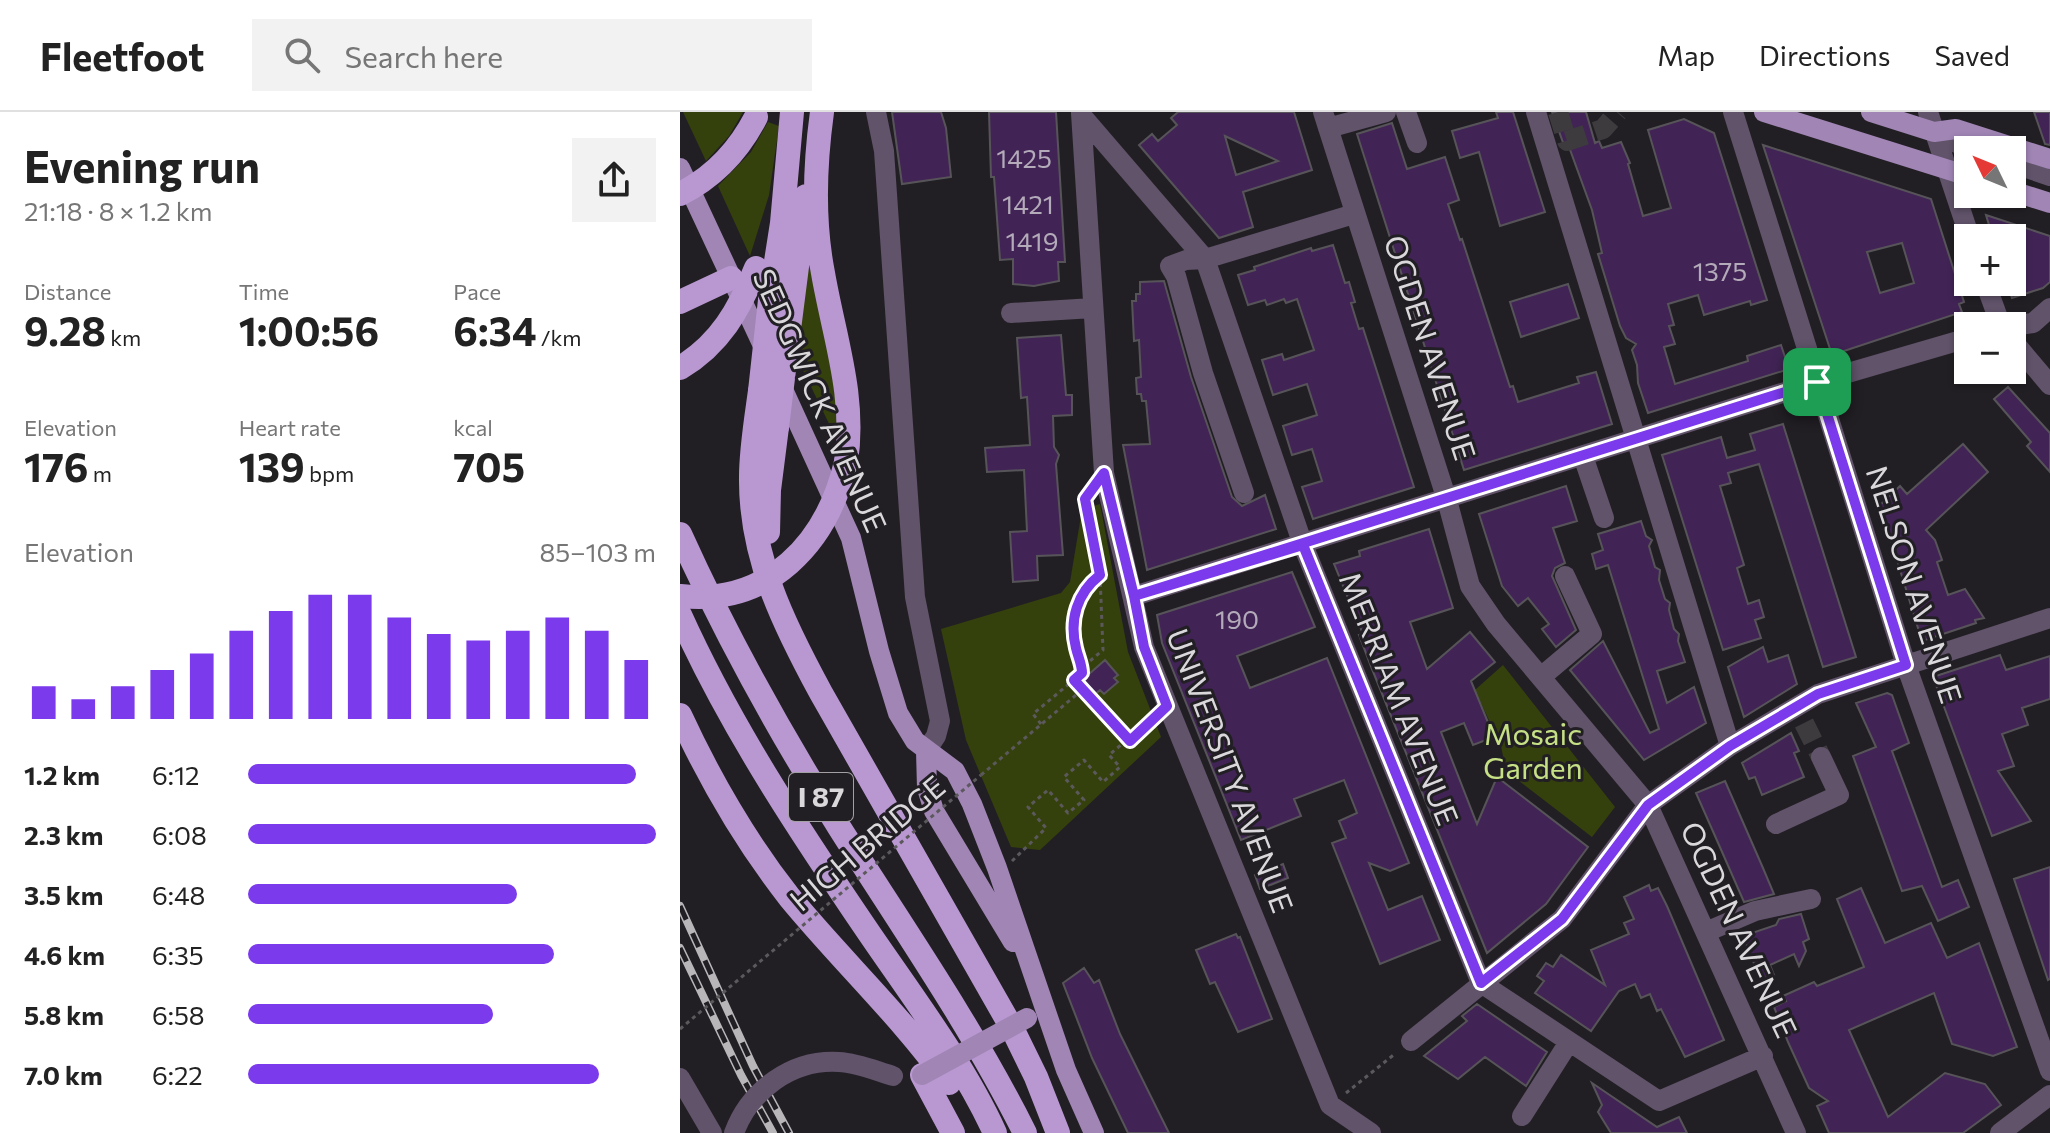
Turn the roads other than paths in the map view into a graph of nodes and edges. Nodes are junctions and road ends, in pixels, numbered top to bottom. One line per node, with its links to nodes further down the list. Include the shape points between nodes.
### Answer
1 (792, 112): 17 (highway)
2 (821, 112): 49 (highway, bridge, via 819,246 848,391 850,429 836,498 810,544 789,565 736,592); 53 (highway, bridge, via 769,490 768,543)
3 (876, 112): 58 (street, via 884,151 915,597 940,721)
4 (1386, 112): 13 (street)
5 (1406, 112): 16 (street)
6 (1536, 112): 41 (street)
7 (1733, 112): 39 (street, NELSON AVENUE)
8 (1764, 112): 21 (main road)
9 (1871, 112): 14 (main road)
10 (1928, 112): 14 (street)
11 (757, 114): 24 (highway, bridge, via 725,162)
12 (1082, 114): 29 (street, MERRIAM AVENUE); 32 (street, UNIVERSITY AVENUE)
13 (1326, 120): 27 (street, OGDEN AVENUE)
14 (1934, 132): 15 (street); 18 (main road, via 1956,129); 21 (street)
15 (1954, 142)
16 (1417, 143)
17 (789, 145): 38 (highway, bridge, via 770,225 741,304 723,332); 53 (highway, bridge, via 751,470 763,568)
18 (2050, 159)
19 (680, 168): 30 (main road, SEDGWICK AVENUE)
20 (2026, 168): 23 (street)
21 (1947, 171): 22 (main road); 28 (street)
22 (1954, 173)
23 (2050, 176)
24 (680, 194)
25 (2026, 195): 26 (main road)
26 (2050, 203)
27 (1354, 214): 29 (street); 44 (street, OGDEN AVENUE)
28 (1965, 224)
29 (1205, 259): 43 (street, via 1166,260 1176,276); 47 (street, MERRIAM AVENUE)
30 (731, 278): 31 (highway); 58 (main road, SEDGWICK AVENUE, via 842,514 894,704 910,735)
31 (680, 302)
32 (1093, 308): 34 (street); 50 (street, UNIVERSITY AVENUE, via 1104,473)
33 (2050, 308): 35 (street)
34 (1011, 313)
35 (2026, 324)
36 (1954, 342): 39 (street)
37 (2026, 357): 40 (street)
38 (680, 368)
39 (1817, 382): 41 (street); 54 (street, NELSON AVENUE)
40 (2050, 385)
41 (1637, 439): 42 (street); 57 (street)
42 (1583, 456): 44 (street); 45 (street)
43 (1244, 493)
44 (1447, 500): 47 (street); 55 (street, OGDEN AVENUE, via 1470,586)
45 (1604, 518)
46 (680, 534): 80 (highway, I 87, via 785,737)
47 (1303, 545): 50 (street); 65 (street, MERRIAM AVENUE)
48 (1565, 576): 55 (street, via 1592,634)
49 (680, 596)
50 (1134, 596): 83 (street, UNIVERSITY AVENUE, via 1144,647 1330,1105)
51 (680, 615): 79 (highway, I 87, via 748,750 941,1040)
52 (2050, 618): 54 (street)
53 (788, 628): 81 (highway, via 1018,1040)
54 (1906, 665): 57 (street, via 1818,694 1799,715); 70 (street, NELSON AVENUE)
55 (1541, 677): 60 (street, OGDEN AVENUE)
56 (680, 715): 78 (highway, via 767,867 922,1047)
57 (1730, 746): 60 (street)
58 (926, 751): 64 (main road, SEDGWICK AVENUE, via 934,811); 64 (main road, SEDGWICK AVENUE, via 955,771 972,804)
59 (1821, 757): 61 (street, via 1839,795)
60 (1648, 805): 63 (street, OGDEN AVENUE); 65 (street, via 1562,919)
61 (1776, 824)
62 (1811, 899): 63 (street, via 1755,911)
63 (1706, 932): 69 (street, OGDEN AVENUE)
64 (1031, 973): 66 (main road, SEDGWICK AVENUE)
65 (1481, 983): 67 (street); 68 (street)
66 (1036, 1013): 71 (main road, bridge); 82 (main road, SEDGWICK AVENUE)
67 (1411, 1041)
68 (1569, 1042): 69 (street, via 1659,1101); 74 (street)
69 (1763, 1056): 84 (street, OGDEN AVENUE)
70 (2050, 1071)
71 (922, 1075): 76 (street, bridge, via 901,1078 841,1062 802,1066 756,1096); 77 (highway)
72 (680, 1078): 75 (street)
73 (2050, 1095): 85 (street)
74 (1522, 1116)
75 (712, 1133)
76 (734, 1133)
77 (953, 1133)
78 (980, 1133)
79 (995, 1133)
80 (1025, 1133)
81 (1058, 1133)
82 (1094, 1133)
83 (1371, 1133)
84 (1796, 1133)
85 (2000, 1133)

